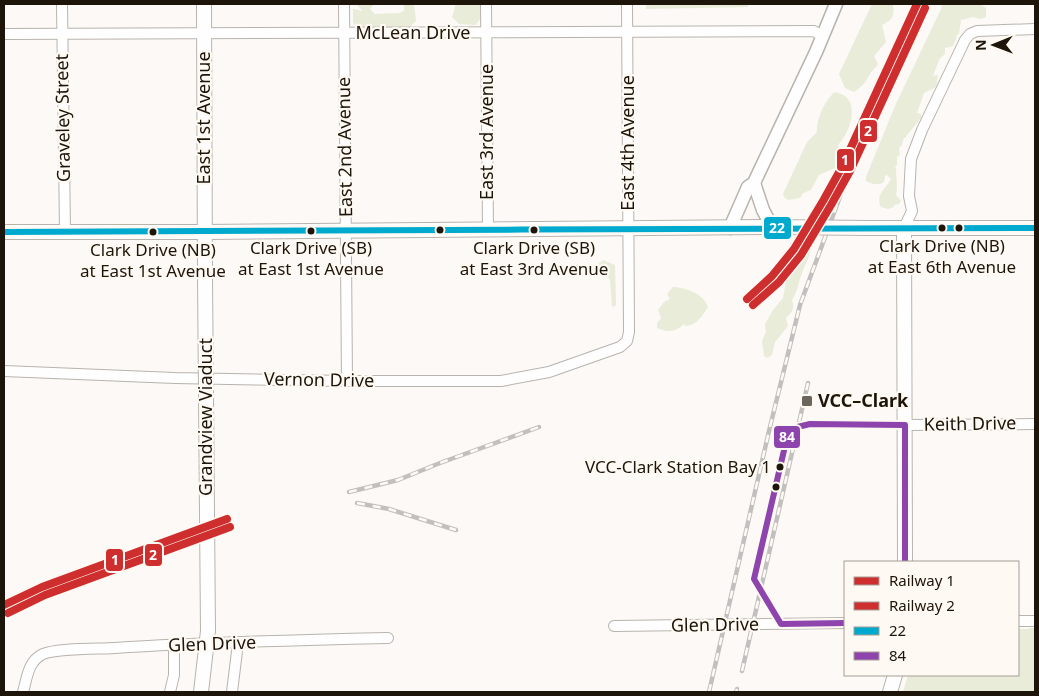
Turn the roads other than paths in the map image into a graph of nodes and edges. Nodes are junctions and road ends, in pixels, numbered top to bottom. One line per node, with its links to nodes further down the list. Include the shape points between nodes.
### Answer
1 (62, 4): 13 (street, Graveley Street)
2 (204, 4): 10 (main road, East 1st Avenue)
3 (344, 4): 11 (street, East 2nd Avenue)
4 (486, 4): 8 (street, East 3rd Avenue)
5 (628, 4): 9 (street, East 4th Avenue)
6 (836, 4): 14 (street)
7 (1035, 29): 19 (street, via 977,31 965,40 911,159 909,196 912,211)
8 (486, 32): 9 (street, McLean Drive); 11 (street, McLean Drive); 21 (street, East 3rd Avenue)
9 (627, 32): 14 (street, McLean Drive, via 814,31); 17 (street, East 4th Avenue)
10 (204, 33): 11 (street, McLean Drive); 13 (street, McLean Drive); 25 (main road, East 1st Avenue)
11 (344, 33): 23 (street, East 2nd Avenue)
12 (4, 34): 13 (street, McLean Drive)
13 (62, 34): 22 (street, Graveley Street)
14 (822, 36): 15 (street)
15 (754, 183): 16 (street, via 762,210); 18 (street, via 748,187)
16 (772, 227): 18 (main road); 19 (main road, bridge)
17 (628, 228): 18 (main road); 21 (main road); 26 (street, East 4th Avenue)
18 (730, 228)
19 (904, 228): 20 (main road); 30 (main road)
20 (1035, 228)
21 (488, 230): 23 (main road)
22 (65, 231): 24 (main road); 25 (main road)
23 (346, 231): 25 (main road); 28 (street, East 2nd Avenue)
24 (4, 232)
25 (205, 232): 42 (main road, Grandview Viaduct, bridge, via 208,631)
26 (627, 341): 28 (street, Vernon Drive, via 620,347 549,372 501,381)
27 (4, 371): 28 (street, Vernon Drive)
28 (346, 381)
29 (1035, 424): 30 (street, Keith Drive)
30 (905, 425): 31 (main road)
31 (906, 561)
32 (1019, 621): 33 (street)
33 (1035, 621)
34 (844, 622): 35 (street, Glen Drive)
35 (614, 626)
36 (388, 638): 37 (street, Glen Drive)
37 (238, 643): 38 (street, Glen Drive); 43 (street)
38 (174, 645): 40 (street, Glen Drive, via 50,652 37,658 29,669); 41 (street, via 174,675)
39 (895, 676): 44 (main road)
40 (23, 692)
41 (170, 692)
42 (201, 692)
43 (232, 692)
44 (890, 692)

